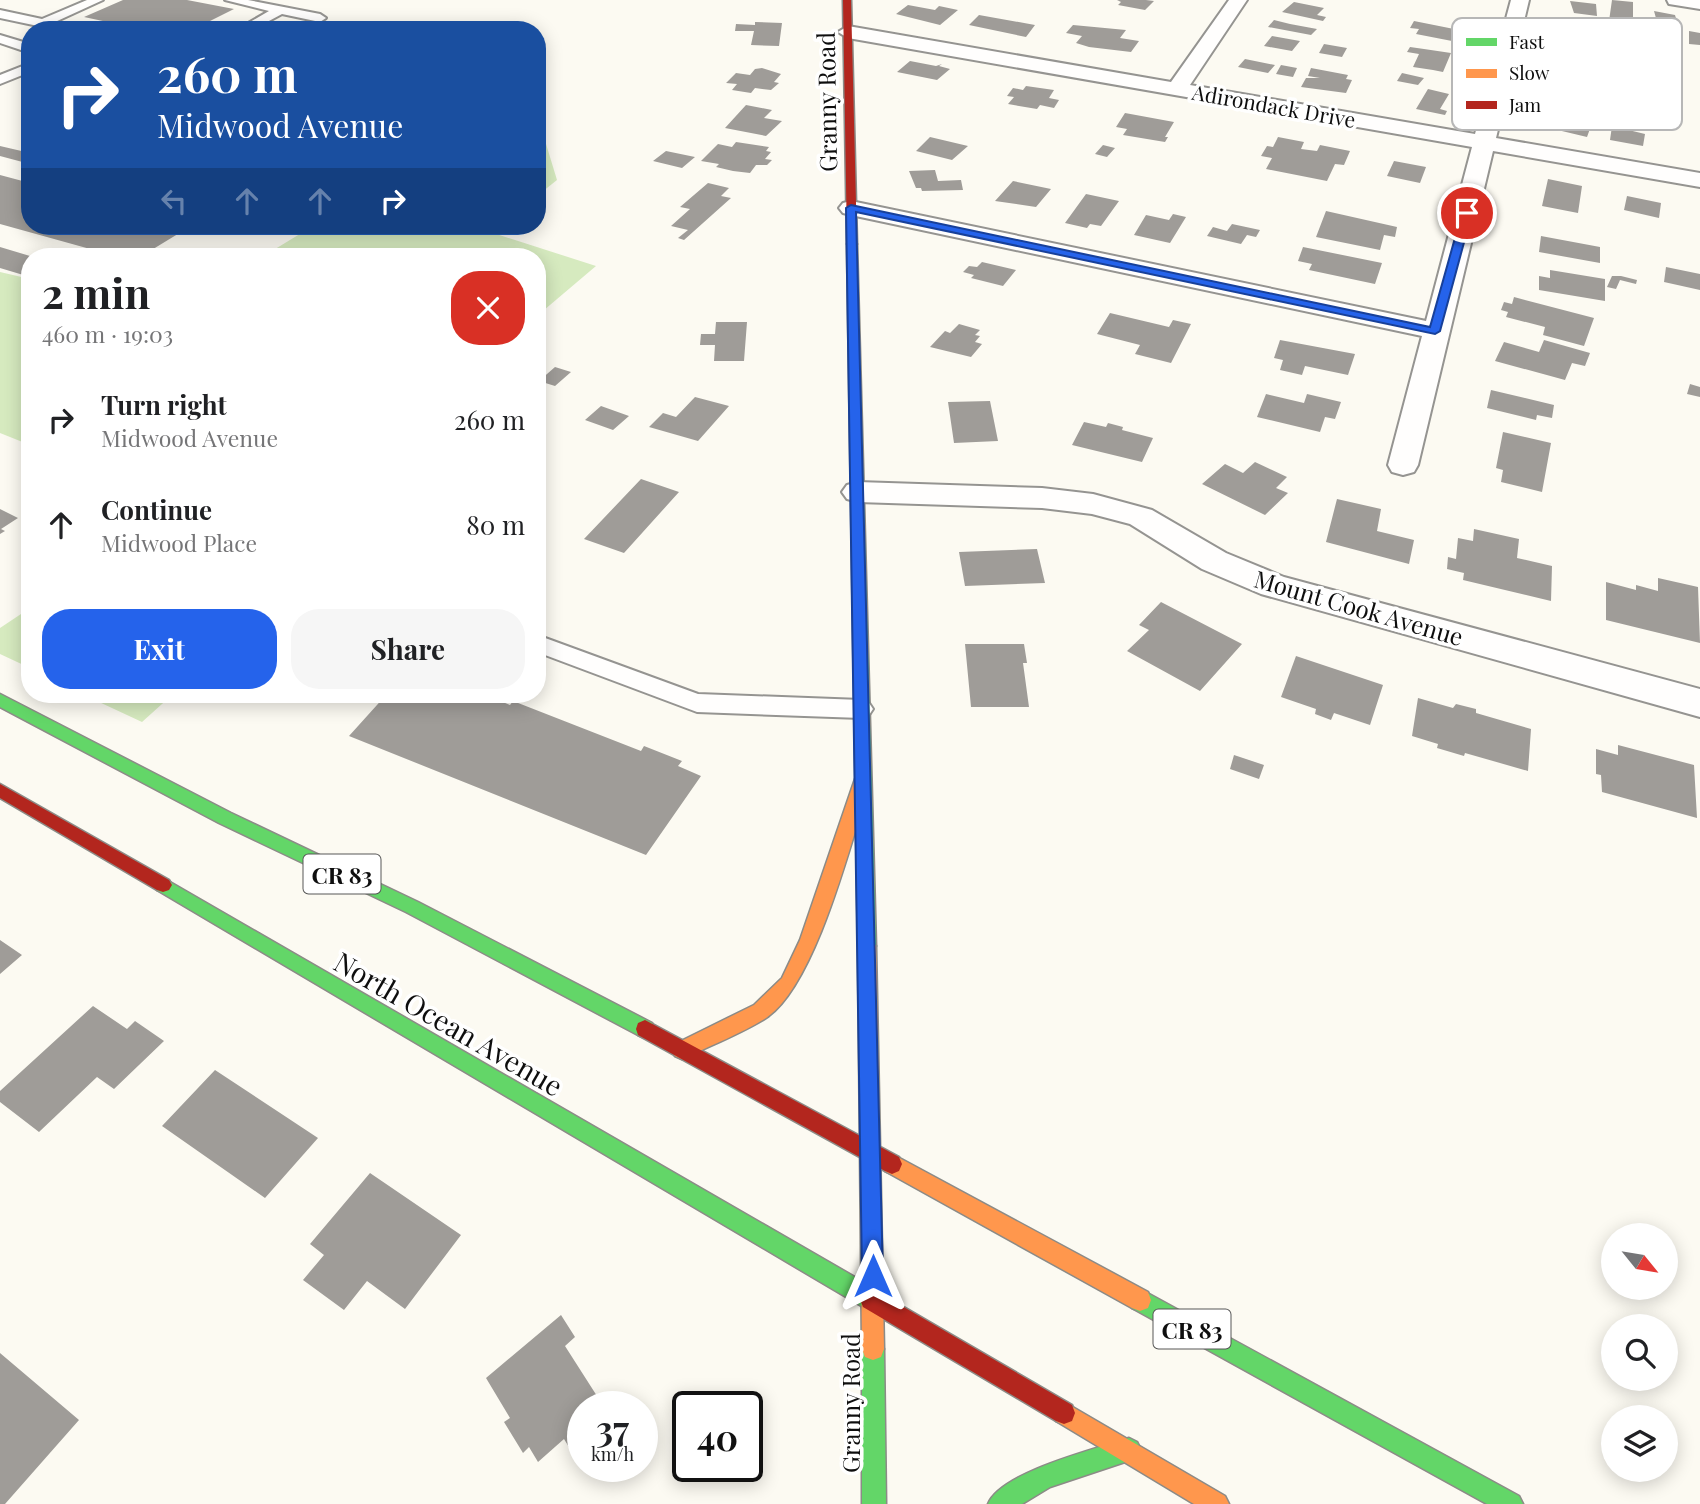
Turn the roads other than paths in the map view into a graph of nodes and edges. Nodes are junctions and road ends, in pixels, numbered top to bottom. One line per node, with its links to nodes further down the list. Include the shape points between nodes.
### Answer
1 (97, 0): 14 (lane)
2 (212, 0): 10 (lane)
3 (231, 0): 10 (lane)
4 (848, 0): 17 (main road, Granny Road)
5 (1238, 0): 22 (street)
6 (1520, 0): 12 (street)
7 (1676, 0): 8 (street)
8 (1700, 3)
9 (22, 4): 11 (lane)
10 (277, 9): 15 (lane); 16 (lane, via 320,18)
11 (0, 13): 13 (lane)
12 (1516, 18)
13 (34, 21)
14 (48, 21)
15 (257, 21)
16 (314, 21)
17 (848, 32): 22 (street, Adirondack Drive); 26 (main road, Granny Road)
18 (0, 39): 19 (lane)
19 (21, 44)
20 (21, 71): 21 (lane)
21 (0, 80)
22 (1178, 88): 24 (street, Adirondack Drive)
23 (1489, 130): 24 (street)
24 (1486, 142): 25 (street, Adirondack Drive); 27 (street)
25 (1700, 180)
26 (851, 208): 27 (street); 29 (main road, Granny Road)
27 (1435, 331): 28 (street)
28 (1403, 464)
29 (858, 492): 32 (street, Mount Cook Avenue, via 1042,498 1141,517 1214,561 1273,586); 33 (main road, Granny Road)
30 (546, 646): 33 (lane, via 697,703)
31 (0, 701): 36 (main road, CR 83, via 225,818 424,913)
32 (1700, 703)
33 (861, 709): 34 (main road, Granny Road)
34 (863, 779): 36 (main road, via 805,951 788,984 761,1010); 37 (main road, Granny Road)
35 (0, 790): 38 (main road, North Ocean Avenue)
36 (682, 1049): 37 (main road, CR 83)
37 (872, 1154): 38 (main road, Granny Road); 43 (main road, CR 83)
38 (873, 1301): 39 (main road, North Ocean Avenue); 40 (main road, Granny Road)
39 (1129, 1450): 41 (main road, via 1046,1475 1014,1491); 42 (main road, North Ocean Avenue)
40 (874, 1504)
41 (1000, 1504)
42 (1217, 1504)
43 (1511, 1504)

